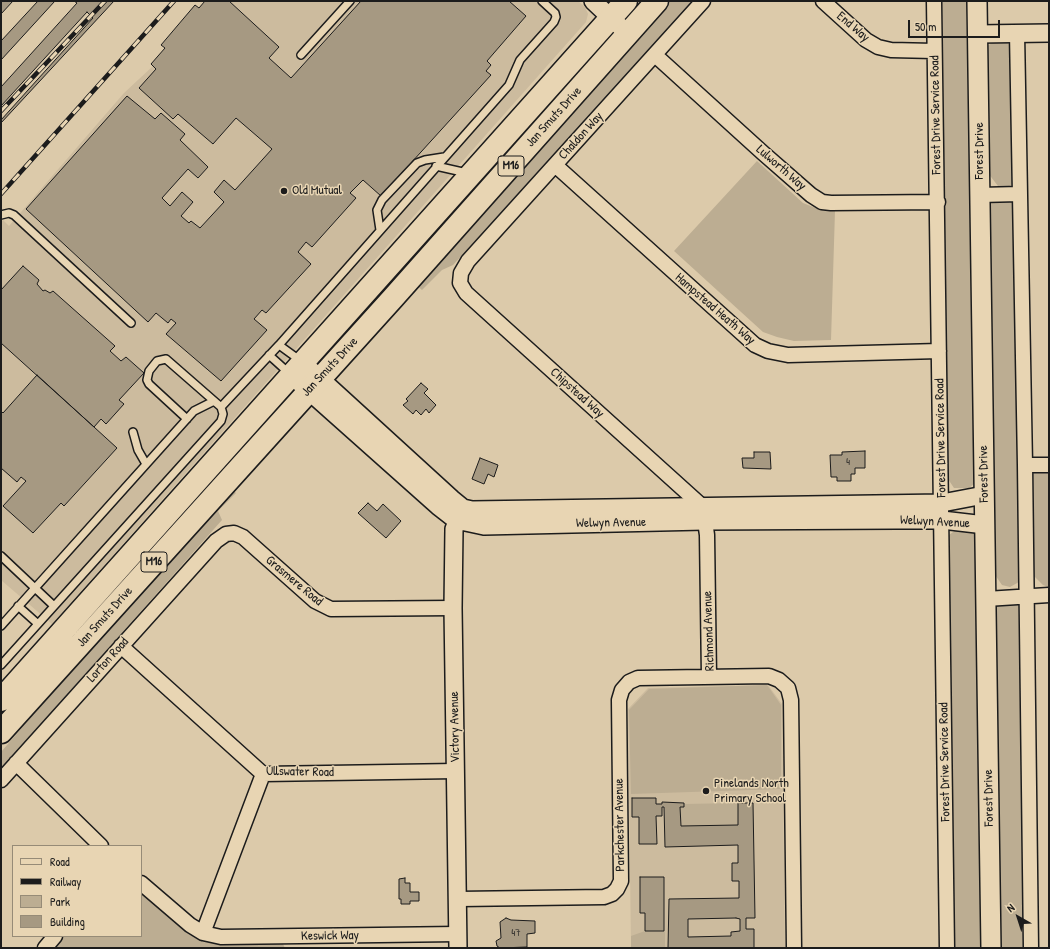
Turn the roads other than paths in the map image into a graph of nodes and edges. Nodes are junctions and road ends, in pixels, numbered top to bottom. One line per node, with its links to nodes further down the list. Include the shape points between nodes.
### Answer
1 (350, 1): 15 (lane)
2 (542, 1): 17 (lane, via 556,13 554,22 520,60 508,85)
3 (593, 1): 9 (street)
4 (658, 1): 10 (main road, Jan Smuts Drive / M16)
5 (703, 1): 16 (street, Chaldon Way)
6 (822, 1): 14 (street, End Way, via 866,40 878,47 891,50)
7 (934, 1): 14 (street, Forest Drive Service Road)
8 (977, 1): 12 (main road, Forest Drive)
9 (621, 6): 10 (street); 20 (main road, Jan Smuts Drive / M16)
10 (634, 26): 32 (main road, Jan Smuts Drive / M16)
11 (1049, 33): 13 (street)
12 (978, 34): 13 (street); 22 (main road, Forest Drive)
13 (1017, 34): 21 (street)
14 (934, 51): 23 (street, Forest Drive Service Road)
15 (301, 55)
16 (655, 56): 18 (street, Chaldon Way); 23 (street, Lulworth Way, via 768,158 822,202)
17 (444, 157): 19 (lane); 25 (lane, via 417,163 382,200 377,210)
18 (555, 165): 26 (street, Chaldon Way, via 468,261); 29 (street, Hampstead Heath Way, via 755,345 768,351 788,354)
19 (436, 166): 20 (lane); 25 (lane)
20 (472, 174): 31 (main road, Jan Smuts Drive / M16)
21 (1019, 194): 22 (street); 38 (street)
22 (980, 195): 40 (main road, Forest Drive)
23 (938, 202): 29 (street, Forest Drive Service Road)
24 (1, 215): 27 (lane, via 14,215)
25 (380, 230): 28 (lane)
26 (461, 273): 44 (street, Chipstead Way, via 460,283 466,293)
27 (131, 323)
28 (279, 345): 30 (lane); 31 (lane)
29 (939, 351): 41 (street, Forest Drive Service Road)
30 (269, 355): 31 (lane); 34 (lane)
31 (297, 369): 32 (street, Welwyn Avenue); 63 (main road, Jan Smuts Drive / M16)
32 (314, 385): 43 (street, Welwyn Avenue); 64 (main road, Jan Smuts Drive / M16)
33 (214, 401): 34 (lane); 35 (lane, via 202,406); 35 (lane, via 171,361 157,361 149,371 147,380)
34 (221, 407): 56 (lane, via 221,421)
35 (187, 419): 37 (lane)
36 (133, 432): 37 (lane, via 138,450)
37 (146, 464): 51 (lane)
38 (1025, 465): 39 (street); 52 (street)
39 (1049, 465)
40 (984, 495): 41 (street, Welwyn Avenue); 46 (main road, Forest Drive)
41 (942, 503): 42 (street, Welwyn Avenue); 45 (street, Forest Drive Service Road)
42 (818, 513): 44 (street, Welwyn Avenue); 45 (street, Welwyn Avenue)
43 (460, 514): 44 (street, Welwyn Avenue, via 482,510); 47 (street, Welwyn Avenue); 49 (street, Victory Avenue, via 454,529)
44 (704, 514): 47 (street, Welwyn Avenue); 62 (street, Richmond Avenue, via 707,535)
45 (942, 520): 46 (street, Welwyn Avenue); 78 (street, Forest Drive Service Road)
46 (985, 525): 54 (main road, Forest Drive)
47 (484, 526): 49 (street, via 465,533)
48 (216, 541): 57 (street, Grasmere Road, via 226,534 234,533 243,537 315,601 331,609); 60 (street, Lorton Road)
49 (454, 547): 57 (street, Victory Avenue)
50 (1, 556): 51 (lane)
51 (35, 588): 55 (lane); 56 (lane)
52 (1026, 595): 53 (street); 54 (street); 80 (street)
53 (1049, 595)
54 (986, 599): 79 (main road, Forest Drive)
55 (18, 606): 58 (lane); 59 (lane)
56 (54, 606): 58 (lane)
57 (453, 608): 66 (street, Victory Avenue)
58 (38, 624): 61 (lane)
59 (1, 626)
60 (121, 646): 65 (street, Lorton Road); 67 (street, Ullswater Road)
61 (1, 665)
62 (709, 677): 71 (street, Parkchester Avenue, via 638,678 629,682 622,690 619,700 626,874 612,894 604,897); 77 (street, Richmond Avenue, via 769,676 788,688 791,700 791,920)
63 (1, 700)
64 (1, 732)
65 (16, 763): 68 (street, Lorton Road); 69 (street)
66 (456, 771): 67 (street, Ullswater Road); 71 (street, Victory Avenue)
67 (263, 774): 72 (street)
68 (1, 780)
69 (100, 845)
70 (142, 884): 72 (street, Keswick Way)
71 (458, 899): 74 (street, Victory Avenue)
72 (202, 933): 75 (street, Keswick Way, via 221,937)
73 (54, 937): 76 (street)
74 (458, 941): 75 (street, Keswick Way)
75 (289, 942)
76 (44, 948)
77 (794, 948)
78 (947, 948)
79 (991, 948)
80 (1030, 948)

